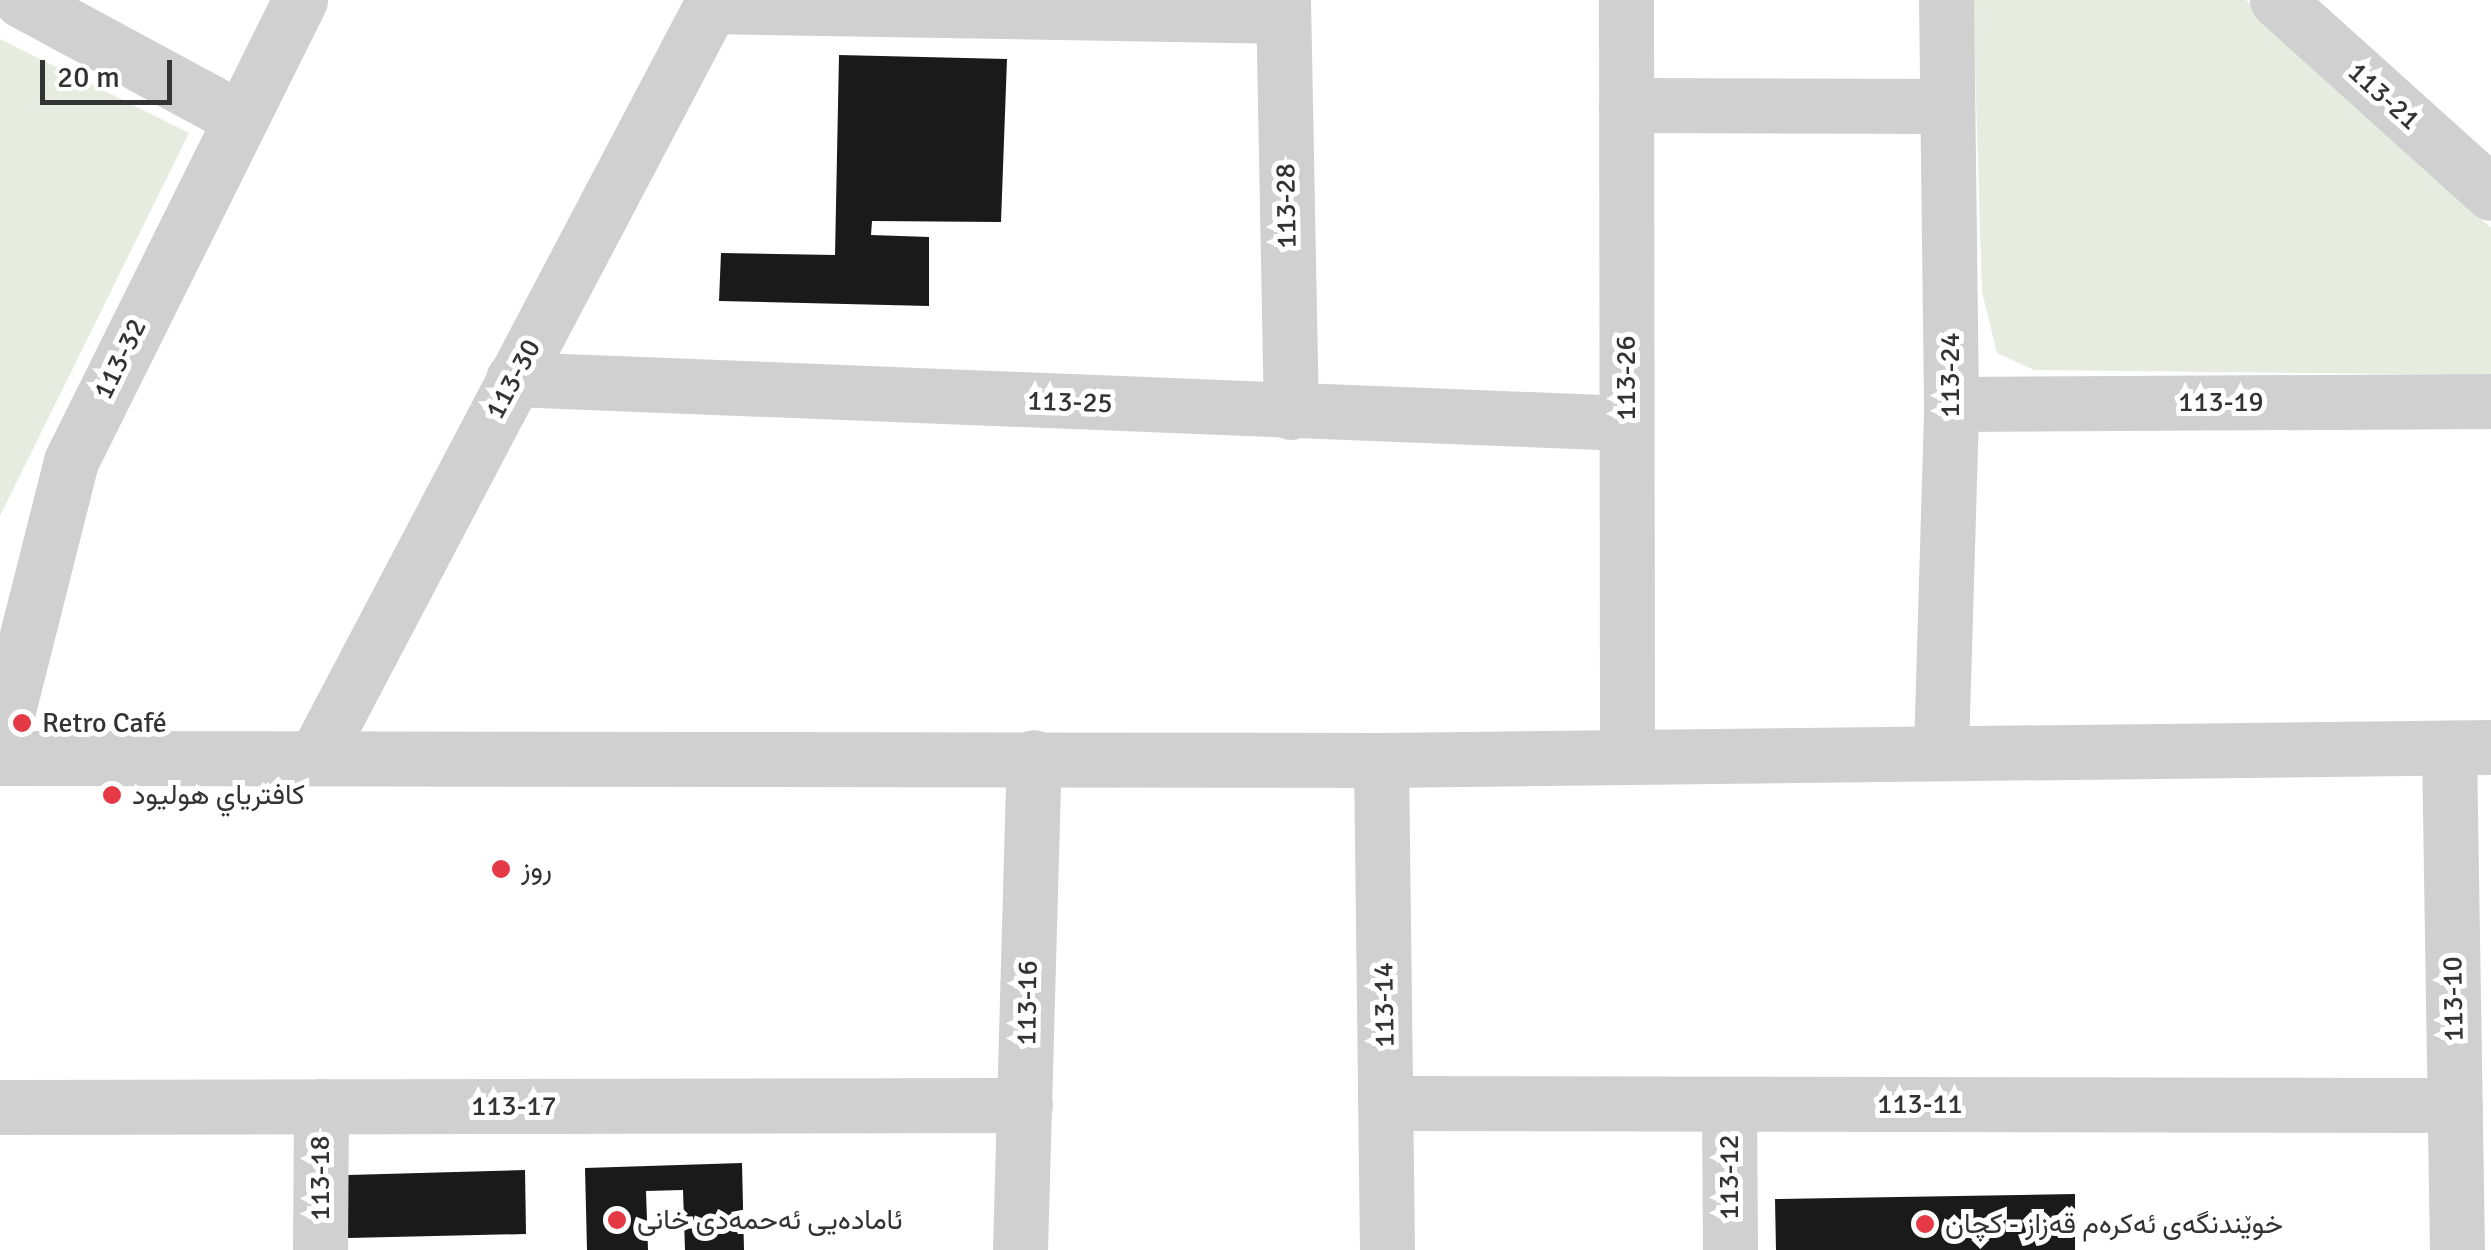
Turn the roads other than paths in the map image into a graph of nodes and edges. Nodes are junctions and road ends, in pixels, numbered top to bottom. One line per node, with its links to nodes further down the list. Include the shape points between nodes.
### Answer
1 (21, 0): 10 (street)
2 (300, 0): 10 (street, 113-32)
3 (1626, 0): 8 (street, 113-26)
4 (1946, 0): 9 (street, 113-24)
5 (2277, 0): 11 (street, 113-21)
6 (712, 3): 7 (street); 12 (street, 113-30)
7 (1283, 8): 15 (street, 113-28)
8 (1626, 105): 9 (street); 16 (street, 113-26)
9 (1948, 106): 14 (street, 113-24)
10 (237, 116): 17 (street, 113-32, via 71,461)
11 (2491, 192)
12 (513, 378): 15 (street, 113-25); 23 (street, 113-30)
13 (2491, 401): 14 (street, 113-19)
14 (1951, 404): 19 (street, 113-24)
15 (1291, 412): 16 (street, 113-25)
16 (1626, 423): 20 (street, 113-26)
17 (0, 742)
18 (2470, 748): 19 (street); 27 (street, 113-10)
19 (1941, 750): 20 (street)
20 (1627, 756): 24 (street)
21 (1034, 757): 23 (street); 24 (street); 29 (street, 113-16)
22 (0, 758): 23 (street)
23 (316, 758)
24 (1381, 760): 25 (street, 113-14)
25 (1385, 1103): 26 (street, 113-11); 33 (street, 113-14)
26 (1729, 1104): 27 (street, 113-11); 34 (street, 113-12)
27 (2455, 1104): 35 (street, 113-10)
28 (321, 1106): 29 (street, 113-17); 30 (street, 113-17); 31 (street, 113-18)
29 (1025, 1106): 32 (street, 113-16)
30 (3, 1107)
31 (320, 1250)
32 (1020, 1250)
33 (1387, 1250)
34 (1730, 1250)
35 (2458, 1250)

